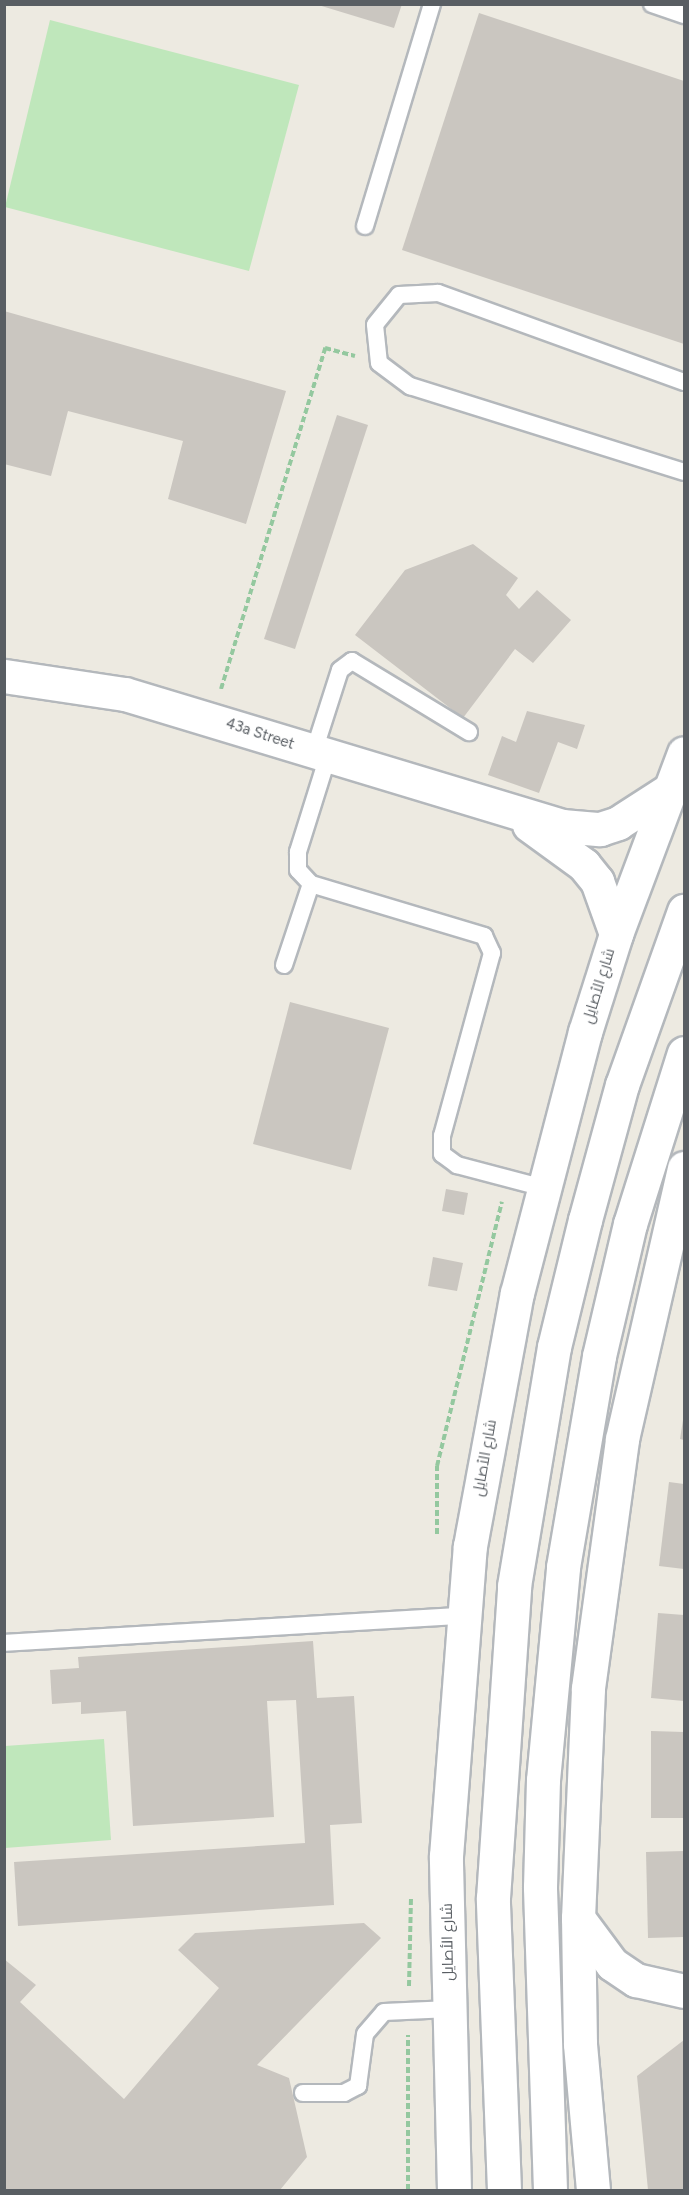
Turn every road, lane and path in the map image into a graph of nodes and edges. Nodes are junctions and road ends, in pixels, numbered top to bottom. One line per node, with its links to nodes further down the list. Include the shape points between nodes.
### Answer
1 (432, 4): 4 (lane)
2 (652, 4): 3 (lane)
3 (682, 11)
4 (365, 226)
5 (379, 363): 6 (lane, via 375,325 399,295 419,290); 7 (lane, via 410,386); 9 (path, via 325,348)
6 (684, 382)
7 (684, 472)
8 (4, 676): 9 (street, 43a Street, via 125,694)
9 (212, 719): 12 (street, 43a Street)
10 (469, 732): 12 (lane, via 352,661 340,670)
11 (684, 753): 13 (street, شارع الأصايل)
12 (321, 754): 14 (street, 43a Street); 15 (lane, via 296,861)
13 (672, 788): 14 (street, 43a Street, via 635,814 600,829); 17 (street, شارع الأصايل)
14 (510, 813): 17 (street, 43a Street, via 584,865 607,898)
15 (311, 884): 18 (lane); 21 (lane, via 484,936 492,952 442,1136 442,1154 457,1165)
16 (684, 911): 29 (street, via 622,1085 585,1220 554,1347 514,1586 493,1898)
17 (616, 934): 21 (street, شارع الأصايل)
18 (284, 965)
19 (684, 1053): 30 (street, via 630,1224 601,1345 563,1567 543,1780 540,1887)
20 (684, 1168): 24 (street, via 638,1357 608,1522 588,1688)
21 (544, 1188): 22 (street, شارع الأصايل, via 493,1416)
22 (462, 1616): 23 (lane); 26 (street, شارع الأصايل, via 446,1856)
23 (4, 1643)
24 (578, 1918): 25 (street, via 612,1964 636,1980); 31 (street, via 580,2044)
25 (684, 1991)
26 (450, 2009): 27 (lane, via 384,2012 365,2034 358,2085 344,2093); 28 (street, شارع الأصايل)
27 (303, 2093)
28 (454, 2190)
29 (504, 2190)
30 (550, 2190)
31 (593, 2190)

